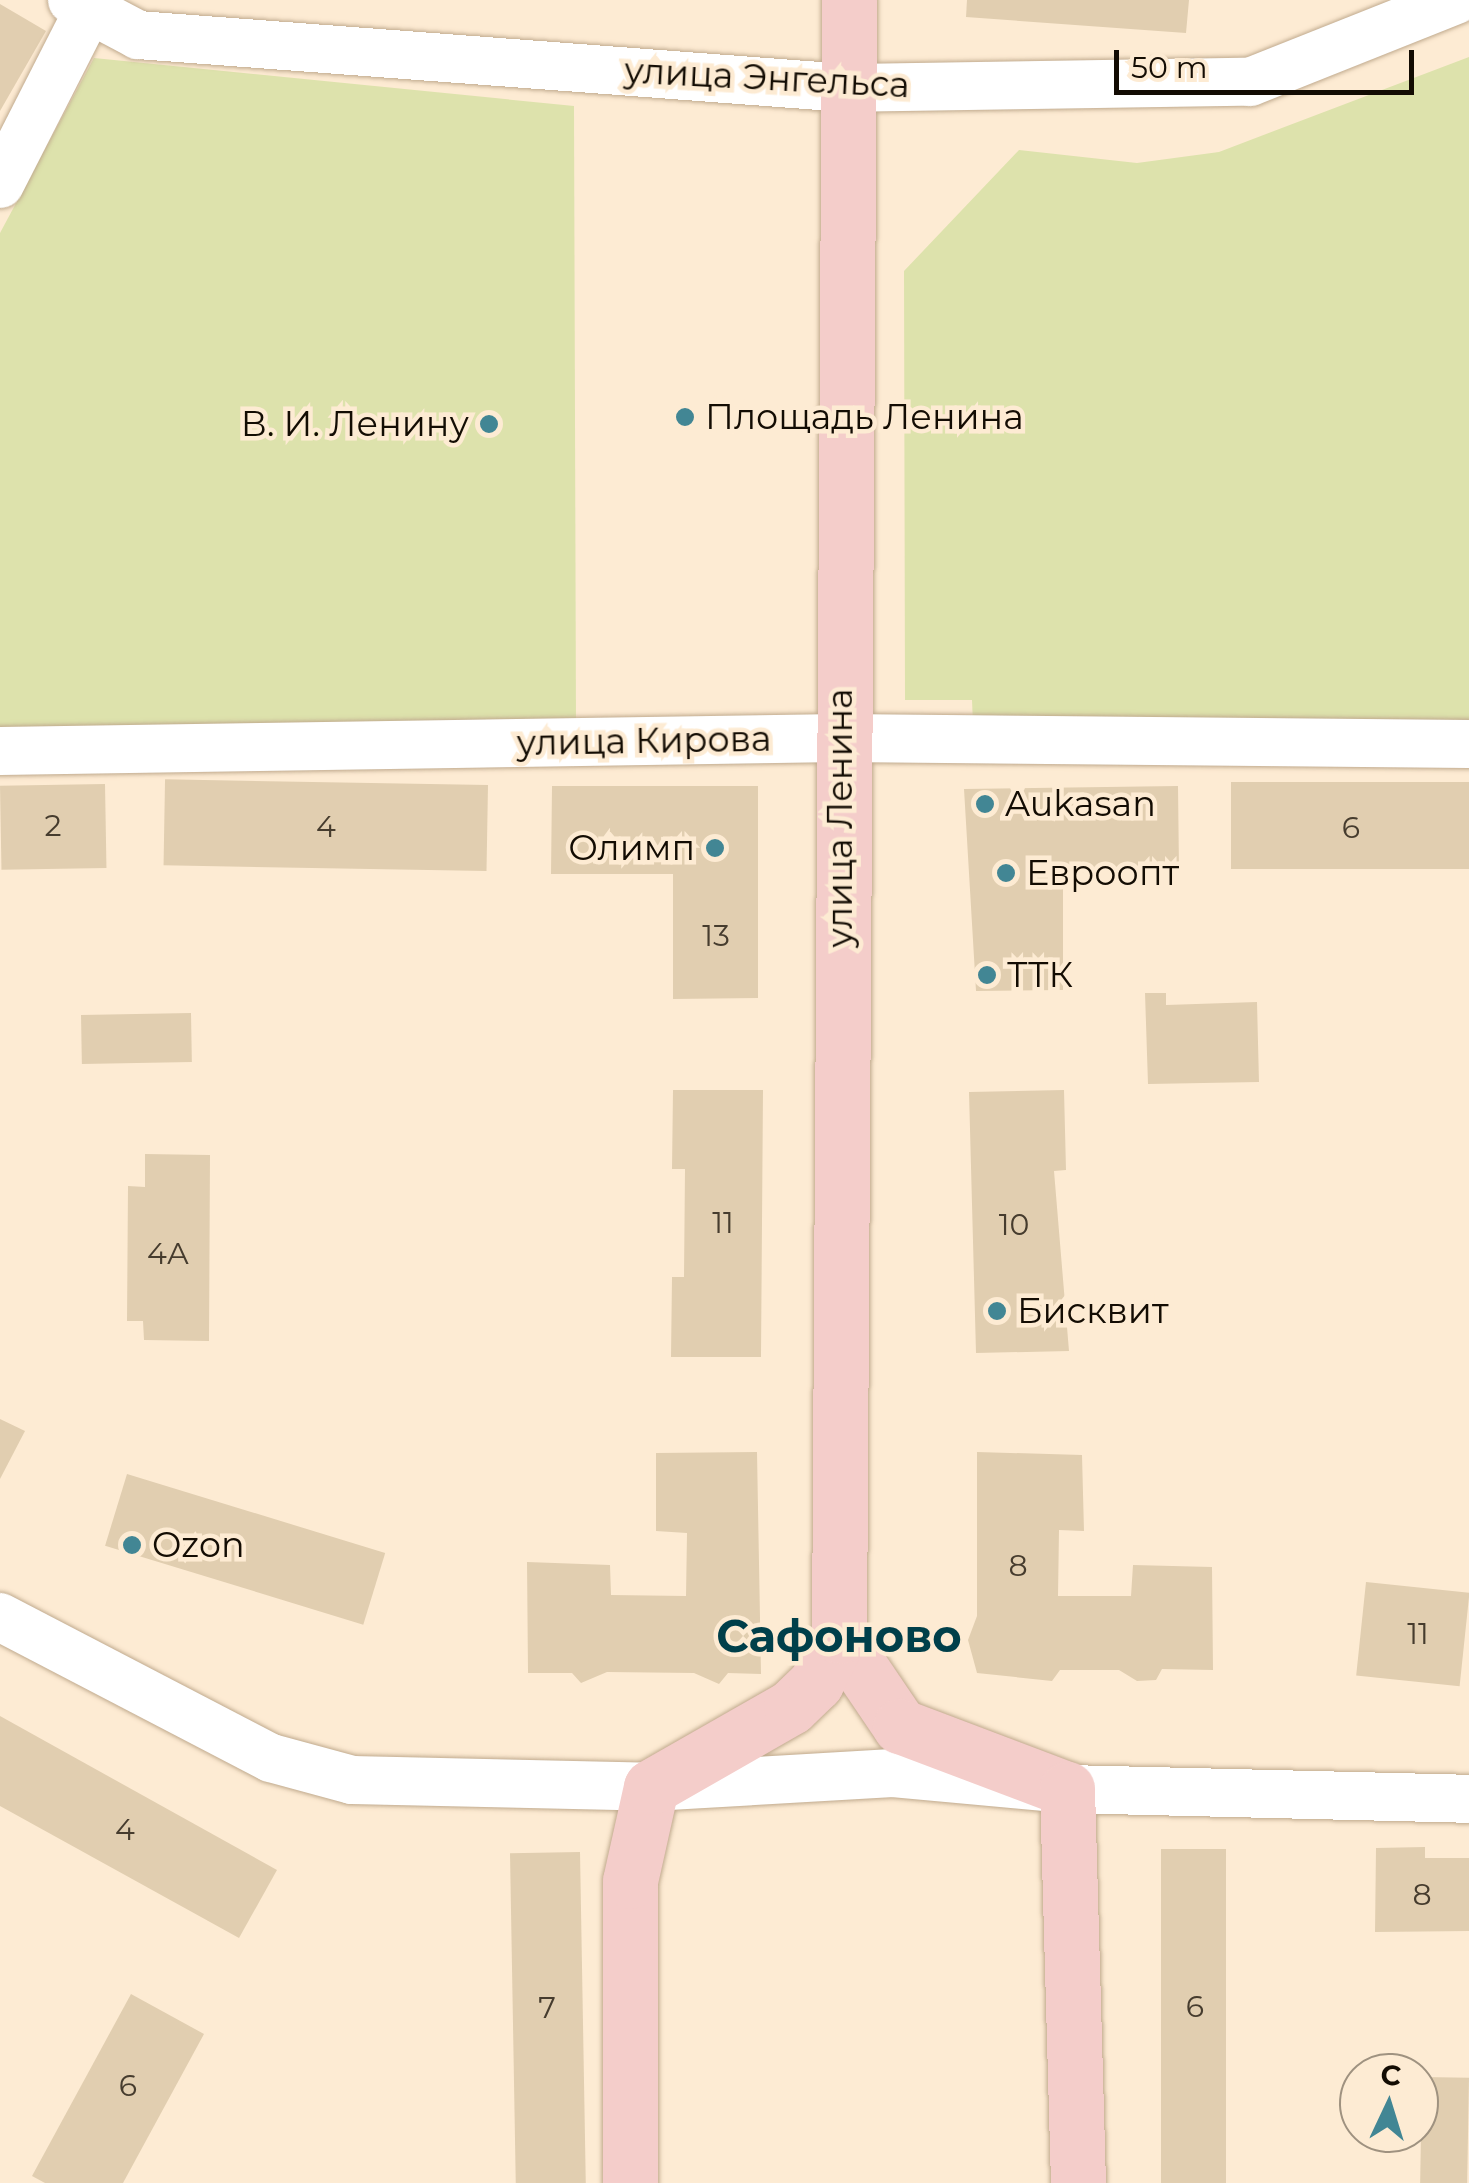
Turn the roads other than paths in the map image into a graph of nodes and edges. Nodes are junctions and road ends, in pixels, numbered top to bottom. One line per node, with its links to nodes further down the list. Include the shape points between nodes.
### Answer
1 (850, 0): 4 (main road, улица Ленина)
2 (1456, 0): 4 (street, улица Энгельса, via 1250,82)
3 (80, 5): 4 (street, улица Энгельса, via 138,35); 5 (street)
4 (846, 88): 6 (main road, улица Ленина)
5 (0, 184)
6 (840, 738): 7 (street, улица Кирова); 8 (street, улица Кирова); 10 (main road, улица Ленина)
7 (1469, 744)
8 (0, 751)
9 (0, 1617): 11 (street, via 271,1758 352,1780)
10 (839, 1636): 11 (main road, via 816,1683 791,1707); 12 (main road, via 900,1726)
11 (651, 1787): 12 (street, via 894,1773); 14 (main road, via 630,1881)
12 (1068, 1789): 13 (street); 15 (main road)
13 (1469, 1799)
14 (630, 2183)
15 (1078, 2183)

